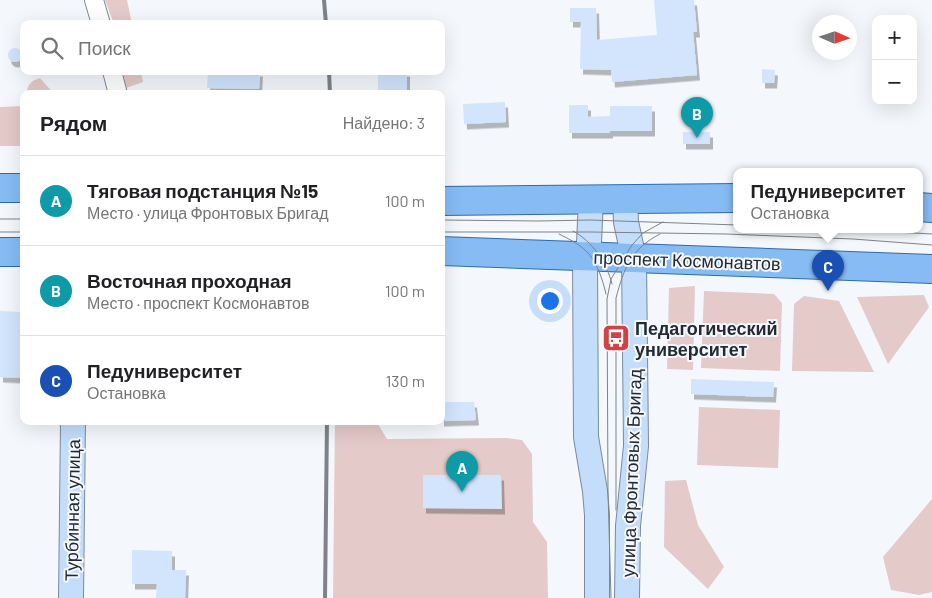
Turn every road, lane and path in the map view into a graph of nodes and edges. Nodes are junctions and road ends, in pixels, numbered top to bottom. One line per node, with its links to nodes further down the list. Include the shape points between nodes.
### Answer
1 (94, 0): 2 (street)
2 (100, 20)
3 (113, 75): 4 (street)
4 (117, 90)
5 (0, 188): 6 (main road)
6 (20, 188)
7 (733, 198): 9 (main road)
8 (591, 199): 9 (main road); 10 (main road); 14 (main road, улица Фронтовых Бригад, via 589,244)
9 (625, 199): 15 (main road, улица Фронтовых Бригад)
10 (445, 201)
11 (445, 251): 14 (main road, проспект Космонавтов)
12 (0, 252): 13 (main road)
13 (20, 252)
14 (585, 257): 15 (main road, проспект Космонавтов); 19 (main road, улица Фронтовых Бригад, via 586,437 597,515)
15 (634, 259): 16 (main road, проспект Космонавтов); 20 (main road, улица Фронтовых Бригад, via 636,446 628,526)
16 (932, 269)
17 (73, 425): 18 (main road, Турбинная улица)
18 (71, 598)
19 (597, 598)
20 (627, 598)

